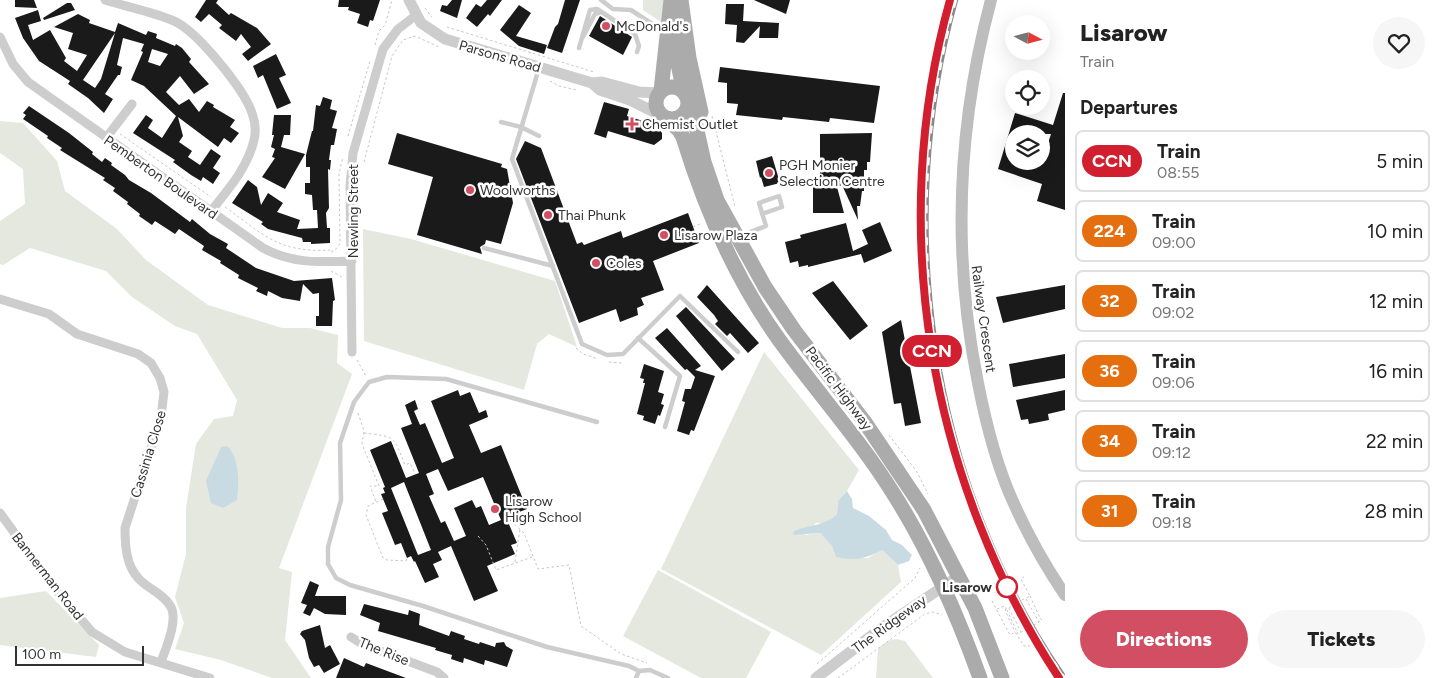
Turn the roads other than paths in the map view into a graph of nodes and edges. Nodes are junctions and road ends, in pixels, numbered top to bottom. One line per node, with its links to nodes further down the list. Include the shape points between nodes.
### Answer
1 (105, 0): 23 (street, via 175,21 192,32 232,80 252,114 254,138 250,154)
2 (409, 0): 8 (street)
3 (601, 0): 9 (lane, via 613,9 631,10)
4 (671, 0): 9 (main road)
5 (677, 0): 16 (main road, Pacific Highway, via 676,45)
6 (681, 0): 25 (main road, via 698,99 717,176)
7 (991, 0): 38 (main road, Railway Crescent, via 974,76 961,168 960,223 965,307 982,403 1005,480 1032,540)
8 (416, 16): 13 (street, Parsons Road, via 427,28 445,39); 27 (street, Newling Street, via 398,29 383,49 353,153 350,186)
9 (666, 33): 15 (main road)
10 (0, 37): 22 (street, Pemberton Boulevard, via 13,64 28,82)
11 (578, 48): 12 (lane, via 590,10 597,9 635,34 639,46)
12 (637, 52)
13 (538, 72): 14 (street, Parsons Road); 20 (lane)
14 (594, 78): 15 (street, Parsons Road, via 639,92); 18 (street, Parsons Road, via 600,90)
15 (660, 92): 16 (main road, via 675,88); 18 (main road, via 656,107)
16 (685, 94): 18 (main road, via 687,109 682,116 674,119); 25 (main road, Pacific Highway, via 692,108 704,162 717,200)
17 (132, 104): 22 (street)
18 (664, 117): 37 (main road, Pacific Highway, via 683,137 711,217 746,288 779,340 892,491)
19 (501, 122): 20 (lane)
20 (521, 127): 21 (lane); 28 (lane, via 512,159)
21 (540, 136)
22 (106, 138): 23 (street, Pemberton Boulevard)
23 (211, 211): 27 (street, Pemberton Boulevard, via 263,248 286,259)
24 (762, 214): 24 (lane, via 759,203 779,196 782,207); 25 (lane, via 766,226)
25 (735, 230): 36 (main road, Pacific Highway, via 765,287 794,330 897,467)
26 (484, 248): 28 (lane)
27 (352, 261): 31 (street, Newling Street)
28 (552, 266): 30 (lane, via 582,344 608,354 623,354)
29 (0, 298): 40 (street, Cassinia Close, via 49,314 77,334 138,354 151,364 160,378 164,392 161,418 125,528 125,537 130,565 139,579 157,591 171,608 172,631)
30 (638, 338): 32 (lane, via 680,296); 34 (lane, via 680,376)
31 (352, 352)
32 (738, 352)
33 (597, 422): 41 (lane, via 446,379 387,377 369,382 354,401 340,443 341,500 328,547 328,564 336,578 350,585 546,647 630,666)
34 (664, 427)
35 (0, 513): 40 (street, Bannerman Road, via 55,589 92,632 124,652)
36 (959, 576): 37 (street, The Ridgeway); 48 (main road, Pacific Highway, via 976,608)
37 (943, 586): 42 (street, The Ridgeway); 47 (main road, Pacific Highway, via 958,616)
38 (1065, 596)
39 (351, 637): 44 (street, The Rise, via 437,672)
40 (161, 662): 43 (street, Bannerman Road)
41 (639, 671): 45 (lane); 46 (lane, via 650,670)
42 (817, 674)
43 (210, 678)
44 (444, 678)
45 (636, 678)
46 (668, 678)
47 (980, 678)
48 (1002, 678)

